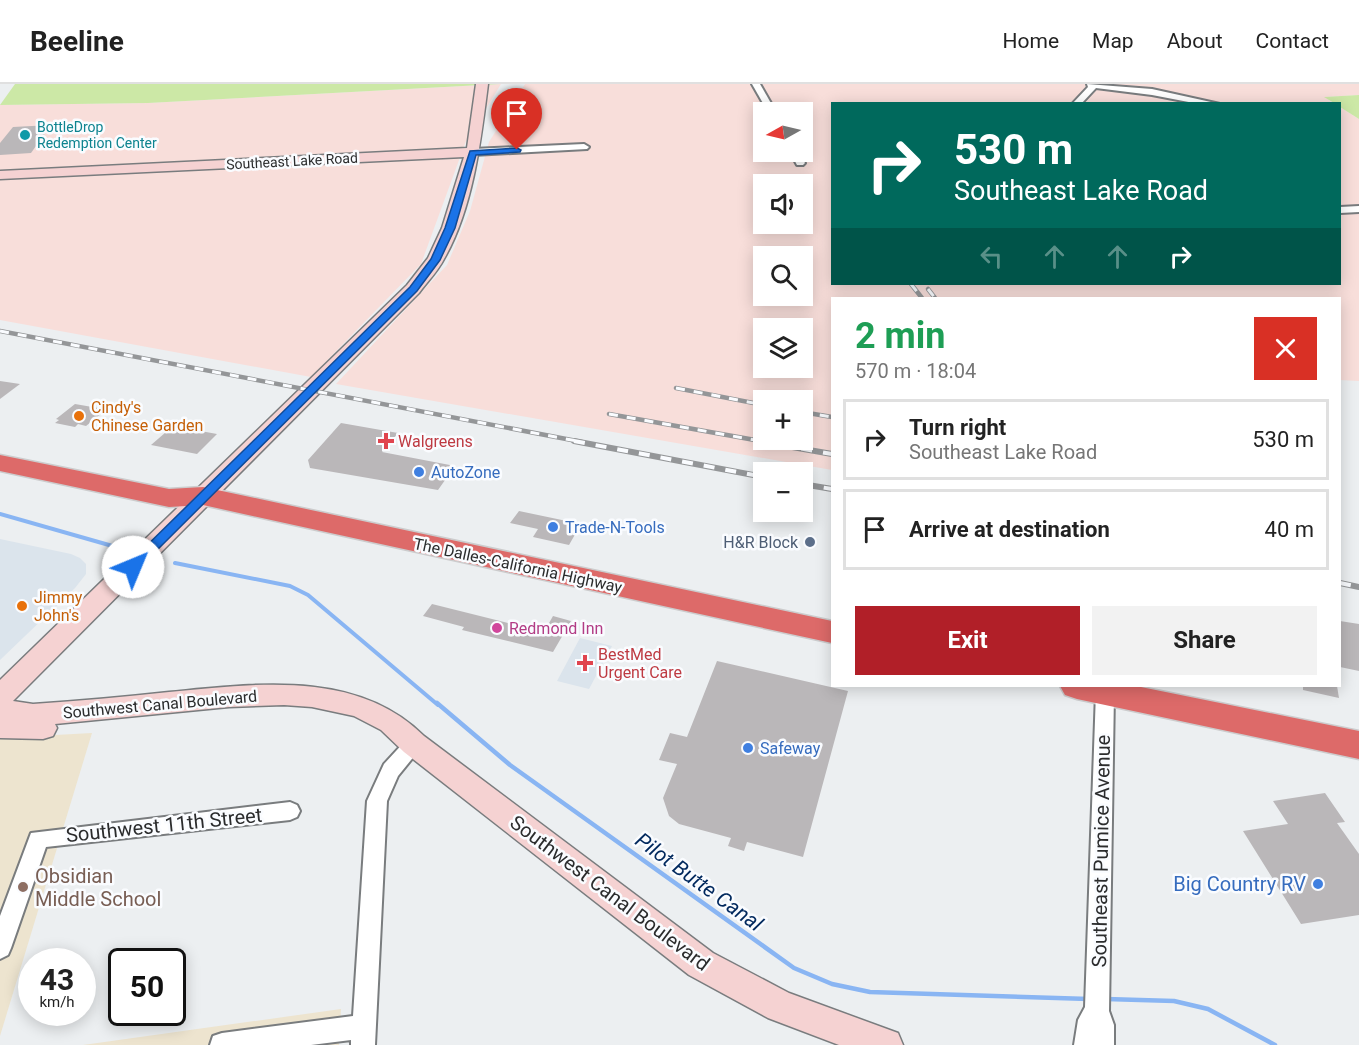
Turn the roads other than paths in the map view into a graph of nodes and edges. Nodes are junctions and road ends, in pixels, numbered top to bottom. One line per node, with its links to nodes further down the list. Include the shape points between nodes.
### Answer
1 (482, 84): 8 (main road)
2 (756, 84): 4 (street)
3 (1091, 85): 5 (street); 6 (street)
4 (766, 102)
5 (1078, 102)
6 (1205, 102)
7 (584, 147): 8 (street, Southeast Lake Road)
8 (472, 153): 9 (main road, Southeast Lake Road); 14 (main road, via 450,228 436,260 413,289)
9 (0, 175)
10 (1359, 209): 11 (street)
11 (1341, 210)
12 (0, 447): 14 (highway, The Dalles-California Highway, via 184,484)
13 (0, 463): 14 (highway, The Dalles-California Highway, via 169,498)
14 (203, 496): 15 (highway, The Dalles-California Highway); 17 (main road)
15 (831, 632)
16 (1091, 689): 21 (highway); 24 (street, Southeast Pumice Avenue)
17 (0, 697)
18 (0, 710): 20 (main road, Southwest Canal Boulevard, via 63,713 248,696 296,696 360,708 387,719)
19 (0, 727): 20 (main road, Southwest Canal Boulevard, via 56,728 256,708 290,709 351,721)
20 (414, 744): 25 (street, via 392,765 377,801); 27 (main road, Southwest Canal Boulevard, via 701,964 780,1006)
21 (1359, 746)
22 (290, 811): 23 (street, Southwest 11th Street, via 38,839)
23 (0, 948)
24 (1097, 1011): 28 (street, Southeast Pumice Avenue, via 1090,1020); 29 (street, Southeast Pumice Avenue)
25 (364, 1036): 26 (street)
26 (222, 1045)
27 (885, 1045)
28 (1086, 1045)
29 (1102, 1045)

